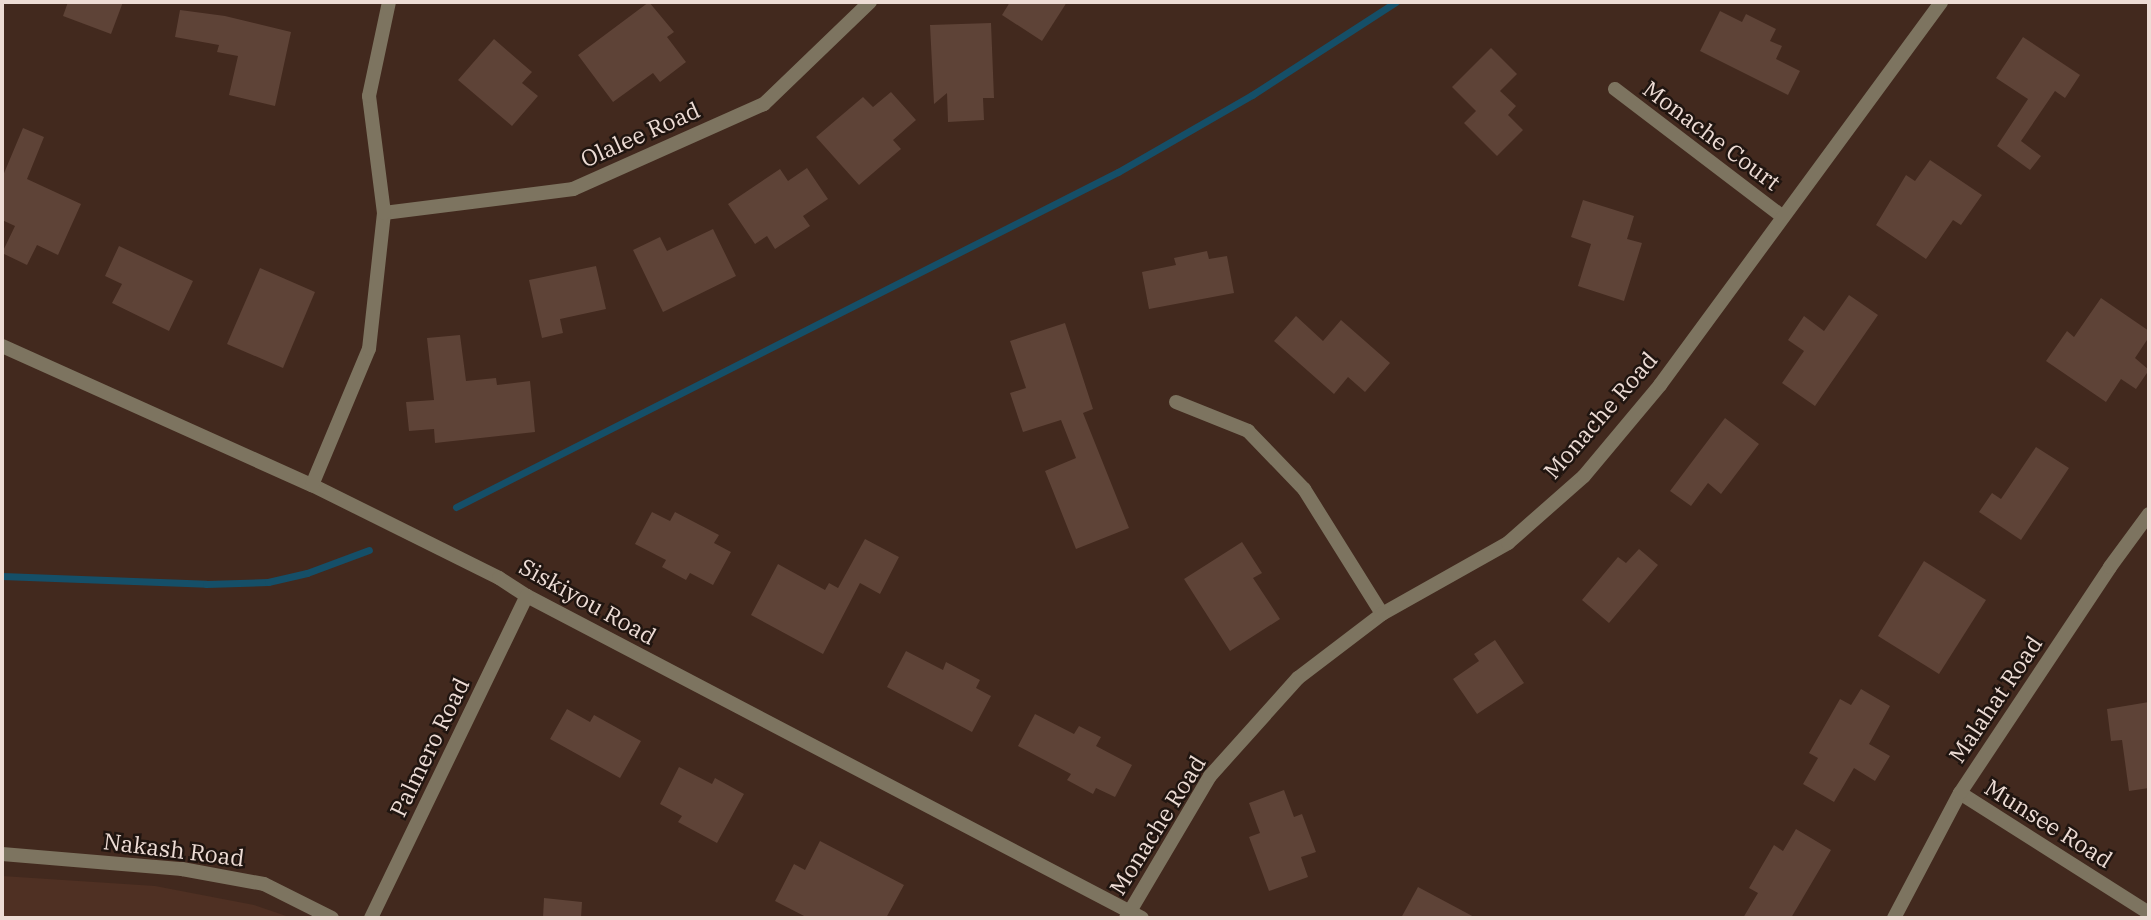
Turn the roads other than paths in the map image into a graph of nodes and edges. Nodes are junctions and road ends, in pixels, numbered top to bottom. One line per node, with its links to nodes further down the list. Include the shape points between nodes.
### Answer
1 (389, 2): 5 (street, via 369,96)
2 (870, 2): 5 (street, Olalee Road, via 764,104 573,189)
3 (1941, 2): 6 (street, Monache Road)
4 (1615, 89): 6 (street, Monache Court)
5 (384, 213): 9 (street, via 369,349)
6 (1782, 216): 12 (street, Monache Road, via 1660,385 1584,476 1508,543)
7 (2, 346): 9 (street, Siskiyou Road)
8 (1176, 402): 12 (street, via 1248,431 1304,489)
9 (312, 485): 11 (street, Siskiyou Road)
10 (2149, 514): 13 (street, Malahat Road)
11 (527, 596): 16 (street, Siskiyou Road); 18 (street, Palmero Road)
12 (1382, 614): 16 (street, Monache Road, via 1298,678 1210,776)
13 (1960, 793): 15 (street, Munsee Road); 19 (street, Malahat Road)
14 (2, 854): 17 (street, Nakash Road, via 182,869 264,884)
15 (2149, 914)
16 (1133, 916)
17 (332, 918)
18 (371, 918)
19 (1894, 918)

